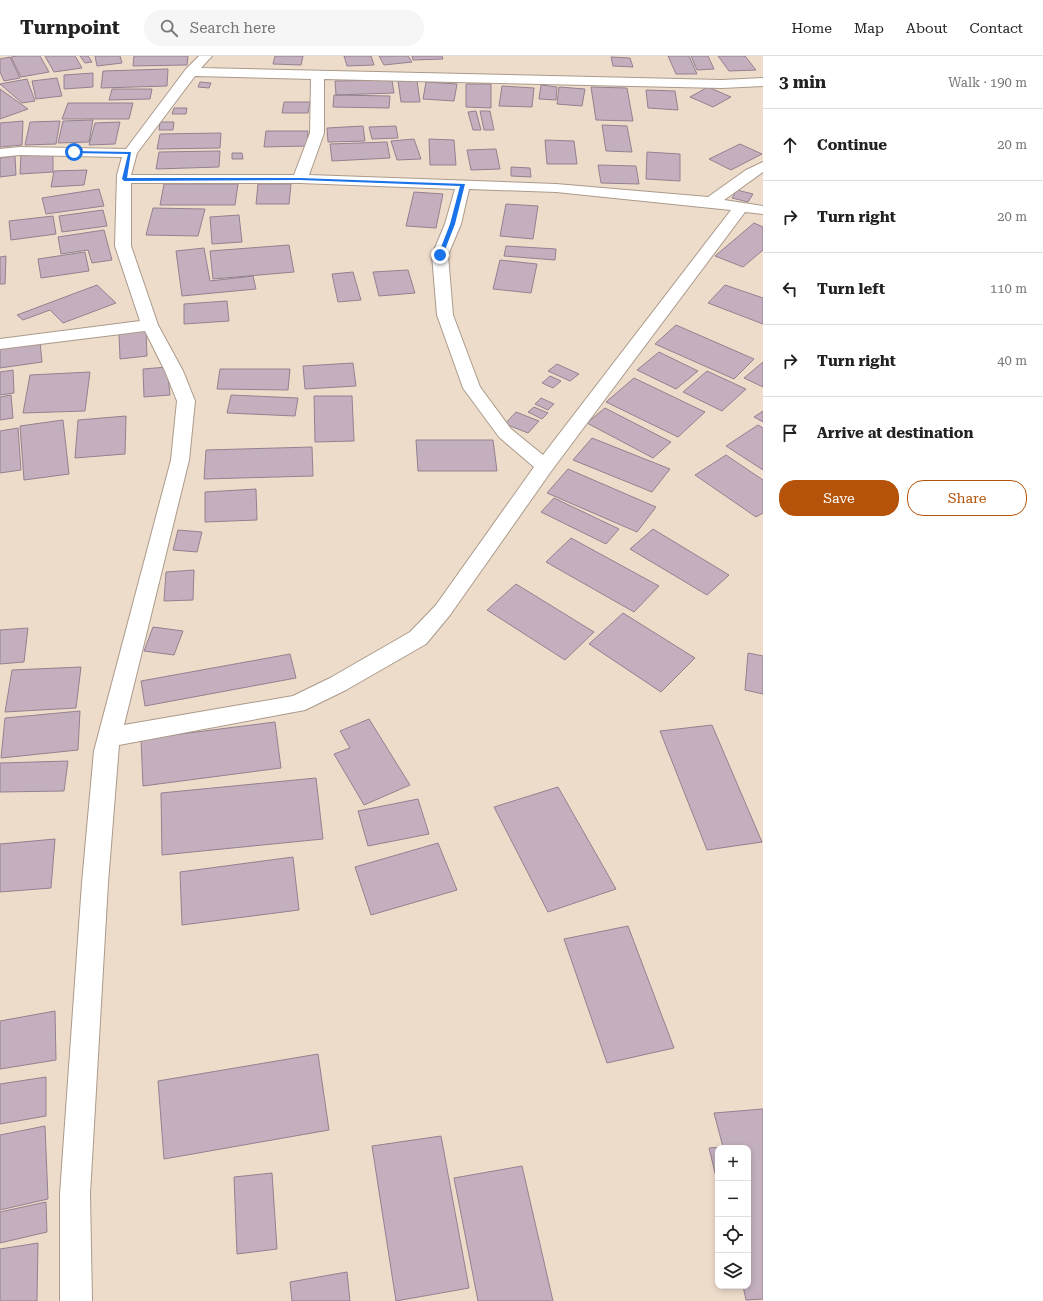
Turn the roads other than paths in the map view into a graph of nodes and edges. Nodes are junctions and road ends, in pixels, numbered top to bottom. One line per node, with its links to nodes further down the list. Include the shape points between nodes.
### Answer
1 (206, 56): 2 (street)
2 (191, 72): 3 (street); 6 (street)
3 (318, 75): 4 (street, via 722,84); 9 (street, via 318,133)
4 (763, 82)
5 (0, 153): 6 (street)
6 (130, 153): 8 (street)
7 (763, 166): 11 (street)
8 (124, 179): 9 (street); 14 (street, via 124,246)
9 (300, 179): 10 (street)
10 (463, 184): 11 (street, via 556,188); 16 (street, via 440,255 445,315 472,388 505,433)
11 (710, 202): 12 (street)
12 (741, 206): 13 (street); 16 (street)
13 (763, 210)
14 (150, 325): 15 (street); 17 (street, via 186,401 180,460)
15 (0, 344)
16 (544, 466): 17 (street, via 443,610 418,638 338,684 297,704)
17 (110, 737): 18 (street, via 106,751 95,883 75,1194)
18 (76, 1301)

